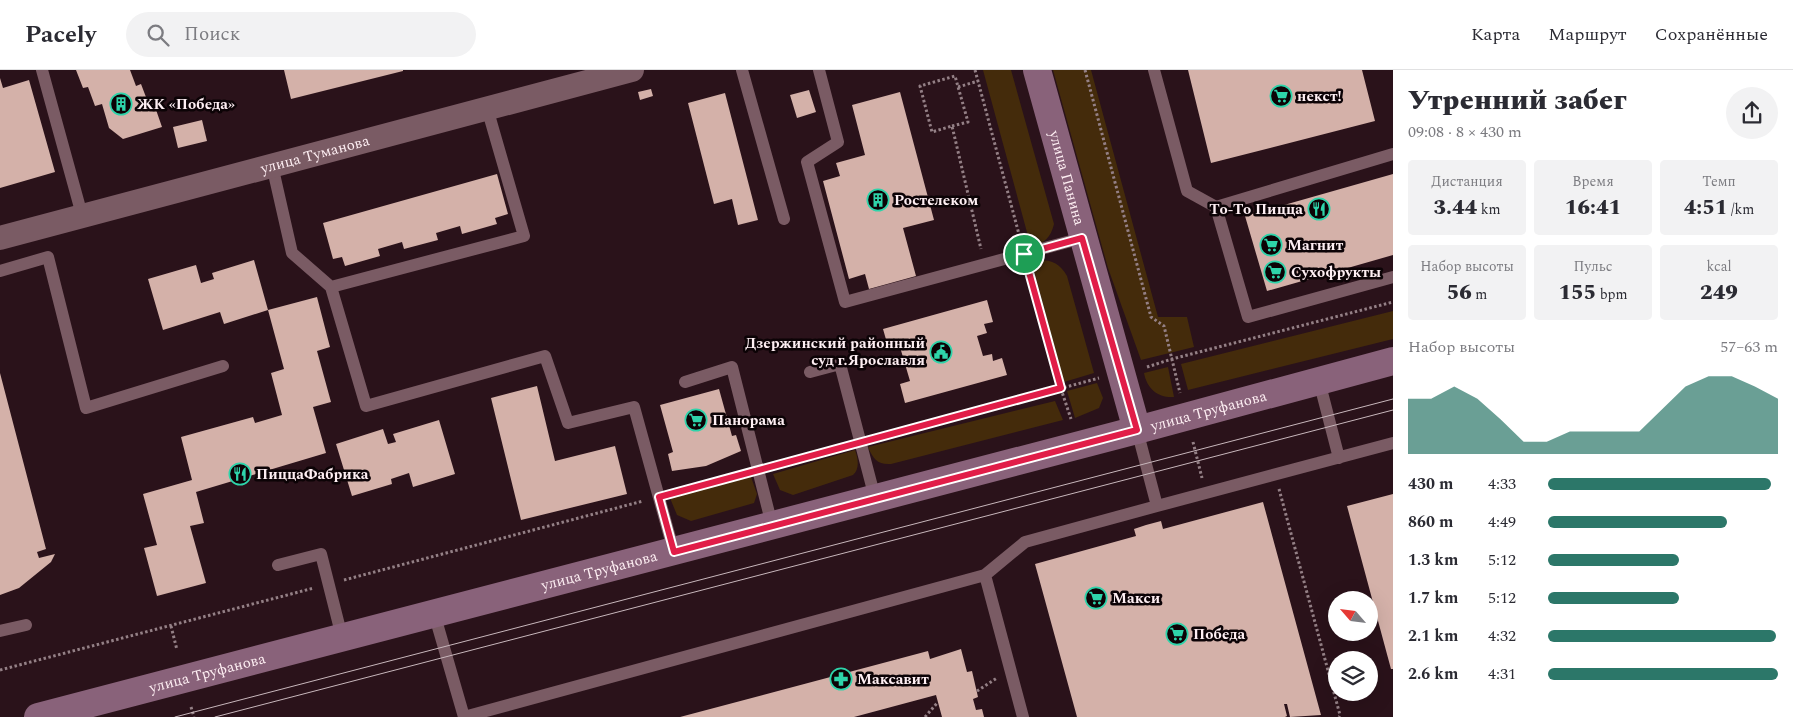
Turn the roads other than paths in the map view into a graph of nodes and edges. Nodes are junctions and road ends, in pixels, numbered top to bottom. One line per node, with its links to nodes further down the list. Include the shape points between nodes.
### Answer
1 (42, 70): 11 (lane)
2 (632, 70): 7 (street, улица Туманова)
3 (742, 70): 12 (lane)
4 (819, 70): 14 (lane, via 838,142 807,162 845,302)
5 (1037, 70): 14 (street, улица Панина)
6 (1154, 70): 10 (lane, via 1187,190)
7 (487, 108): 9 (street, улица Туманова); 17 (lane, via 524,236)
8 (1393, 154): 10 (lane)
9 (272, 165): 11 (street, улица Туманова); 17 (lane, via 292,253)
10 (1216, 207): 16 (lane, via 1248,317)
11 (82, 215): 13 (street, улица Туманова)
12 (784, 219)
13 (0, 238)
14 (1082, 238): 23 (street, улица Панина)
15 (0, 271): 19 (lane, via 48,257 86,408)
16 (1393, 276)
17 (331, 287): 29 (lane, via 366,406 545,356 568,423 634,407)
18 (1393, 360): 21 (street, улица Труфанова)
19 (223, 366)
20 (810, 372): 26 (lane, via 840,364)
21 (1319, 381): 23 (street, улица Труфанова); 25 (lane)
22 (685, 382): 28 (lane, via 732,367)
23 (1137, 430): 26 (street, улица Труфанова); 27 (lane)
24 (1393, 443): 25 (lane)
25 (1340, 458): 27 (lane)
26 (875, 498): 28 (street, улица Труфанова)
27 (1157, 506): 31 (lane, via 1025,542)
28 (772, 525): 29 (street, улица Труфанова)
29 (674, 552): 32 (street, улица Труфанова)
30 (278, 565): 35 (lane, via 321,554)
31 (985, 575): 37 (lane); 38 (lane)
32 (434, 613): 35 (street, улица Труфанова); 37 (lane)
33 (26, 625): 34 (lane)
34 (0, 630)
35 (342, 637): 36 (street, улица Труфанова)
36 (38, 717)
37 (464, 717)
38 (1023, 717)

